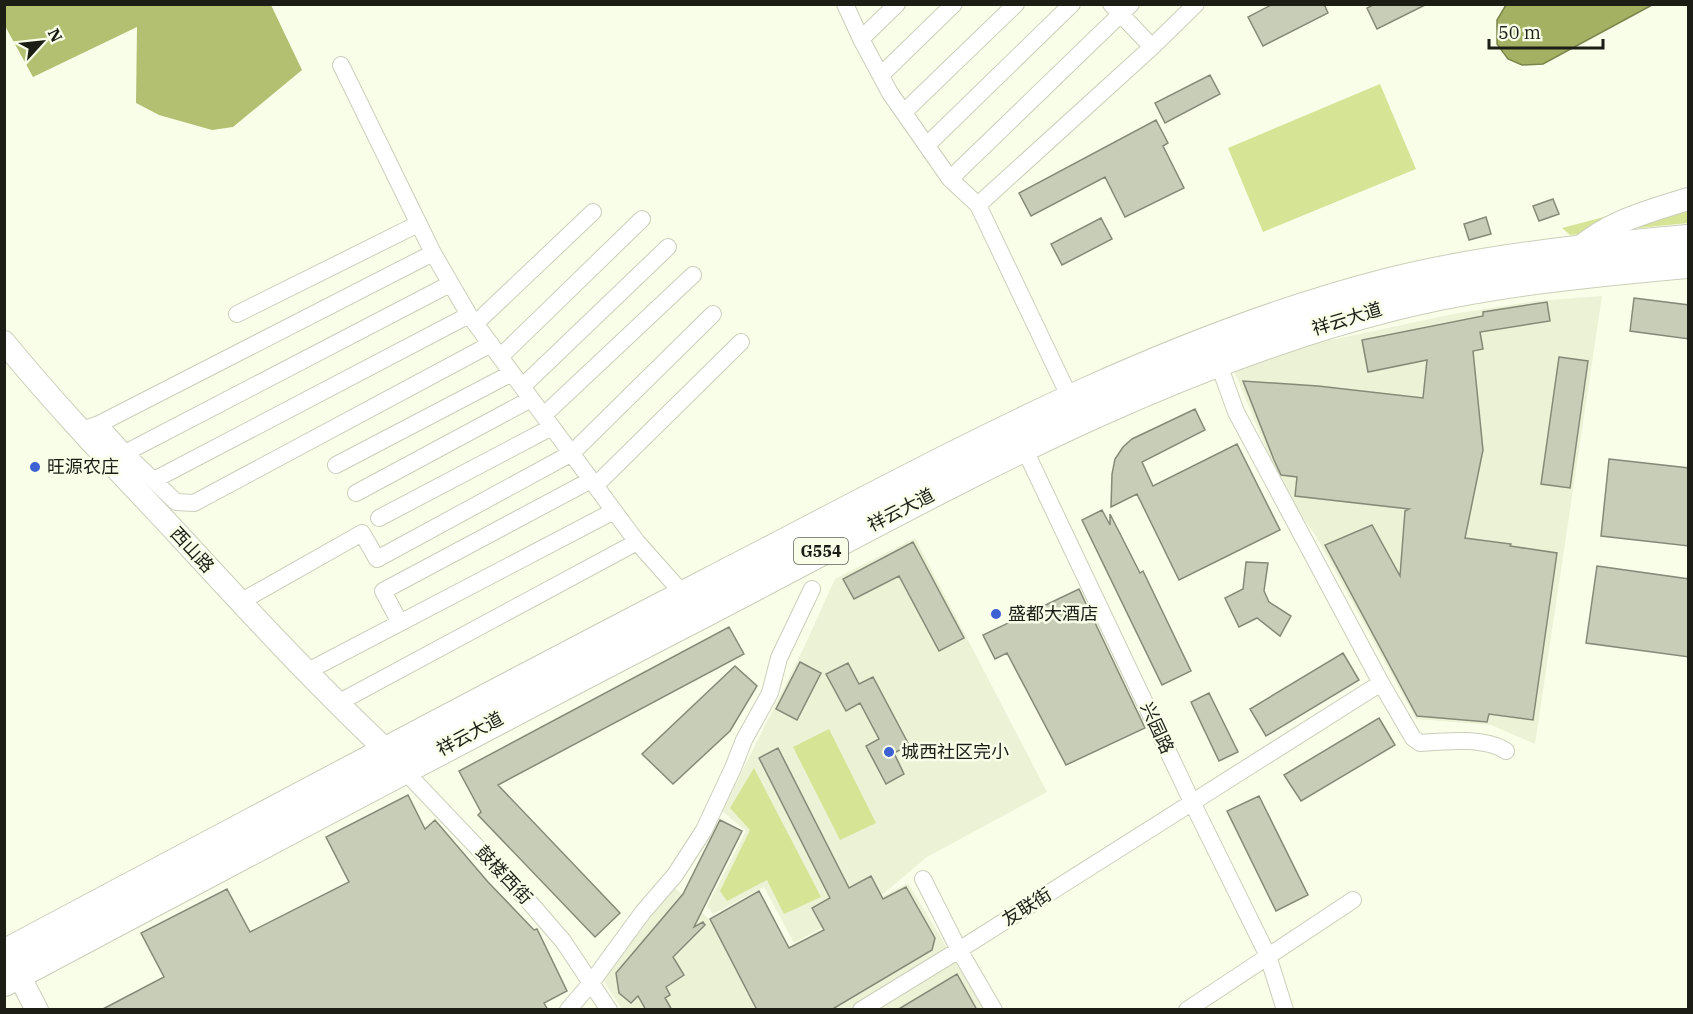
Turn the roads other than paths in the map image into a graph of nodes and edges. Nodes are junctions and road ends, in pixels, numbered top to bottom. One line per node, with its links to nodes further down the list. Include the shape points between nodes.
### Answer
1 (845, 4): 8 (street)
2 (897, 4): 8 (street)
3 (954, 4): 11 (street)
4 (1016, 4): 12 (street)
5 (1072, 4): 13 (street)
6 (1196, 4): 9 (street)
7 (1121, 8): 9 (street); 14 (street)
8 (861, 39): 11 (street)
9 (1152, 47): 16 (street)
10 (341, 65): 19 (street)
11 (881, 75): 12 (street)
12 (904, 112): 13 (street)
13 (927, 145): 14 (street)
14 (950, 179): 16 (street)
15 (1689, 199): 22 (street, via 1619,223 1591,238)
16 (978, 205): 35 (street)
17 (593, 212): 29 (street)
18 (642, 219): 32 (street)
19 (418, 224): 23 (street); 27 (street)
20 (1689, 240): 22 (highway, 祥云大道 / G554)
21 (668, 247): 34 (street)
22 (1576, 252): 35 (highway, 祥云大道 / G554, via 1424,275 1359,291 1222,336)
23 (433, 253): 26 (street); 37 (street)
24 (1689, 263): 33 (highway, 祥云大道 / G554, via 1569,275 1429,298 1316,328)
25 (693, 275): 36 (street)
26 (450, 284): 29 (street); 39 (street)
27 (237, 314)
28 (713, 314): 40 (street)
29 (473, 319): 32 (street); 42 (street)
30 (4, 342): 37 (street, 西山路, via 38,383)
31 (741, 342): 43 (street)
32 (496, 351): 34 (street); 42 (street, via 194,503 176,502)
33 (1218, 362): 38 (highway, 祥云大道 / G554); 53 (street, via 1236,412)
34 (522, 386): 36 (street); 41 (street); 44 (street)
35 (1071, 399): 49 (highway, 祥云大道 / G554)
36 (548, 421): 40 (street); 46 (street)
37 (91, 427): 39 (street); 50 (street, 西山路)
38 (1024, 448): 56 (highway, 祥云大道 / G554); 57 (street, 兴园路)
39 (125, 453): 42 (street)
40 (572, 453): 43 (street); 50 (street, via 377,559 362,533)
41 (336, 465)
42 (154, 480)
43 (594, 483): 45 (street); 51 (street, via 383,591)
44 (356, 493)
45 (614, 511): 47 (street); 51 (street)
46 (379, 518)
47 (637, 542): 49 (street); 54 (street)
48 (812, 589): 63 (street, via 779,658 770,693 704,830 675,875 642,912)
49 (685, 596): 56 (highway, 祥云大道 / G554)
50 (240, 602): 52 (street, 西山路)
51 (400, 623): 52 (street)
52 (306, 672): 54 (street, 西山路)
53 (1381, 683): 55 (street, via 1405,726 1419,742 1479,742); 57 (street, 友联街)
54 (336, 704): 56 (street, 西山路)
55 (1506, 751)
56 (395, 760): 62 (highway, 祥云大道 / G554); 63 (street, 鼓楼西街, via 531,904 563,941)
57 (1192, 802): 60 (street, 友联街); 61 (street, 兴园路)
58 (923, 879): 60 (street)
59 (1353, 900): 61 (street)
60 (959, 950): 67 (street, 友联街); 68 (street)
61 (1268, 956): 69 (street); 70 (street, 兴园路)
62 (8, 962): 64 (street)
63 (591, 983): 65 (street); 66 (street, 鼓楼西街)
64 (37, 1010)
65 (568, 1010)
66 (609, 1010)
67 (861, 1010)
68 (994, 1010)
69 (1187, 1010)
70 (1286, 1010)

